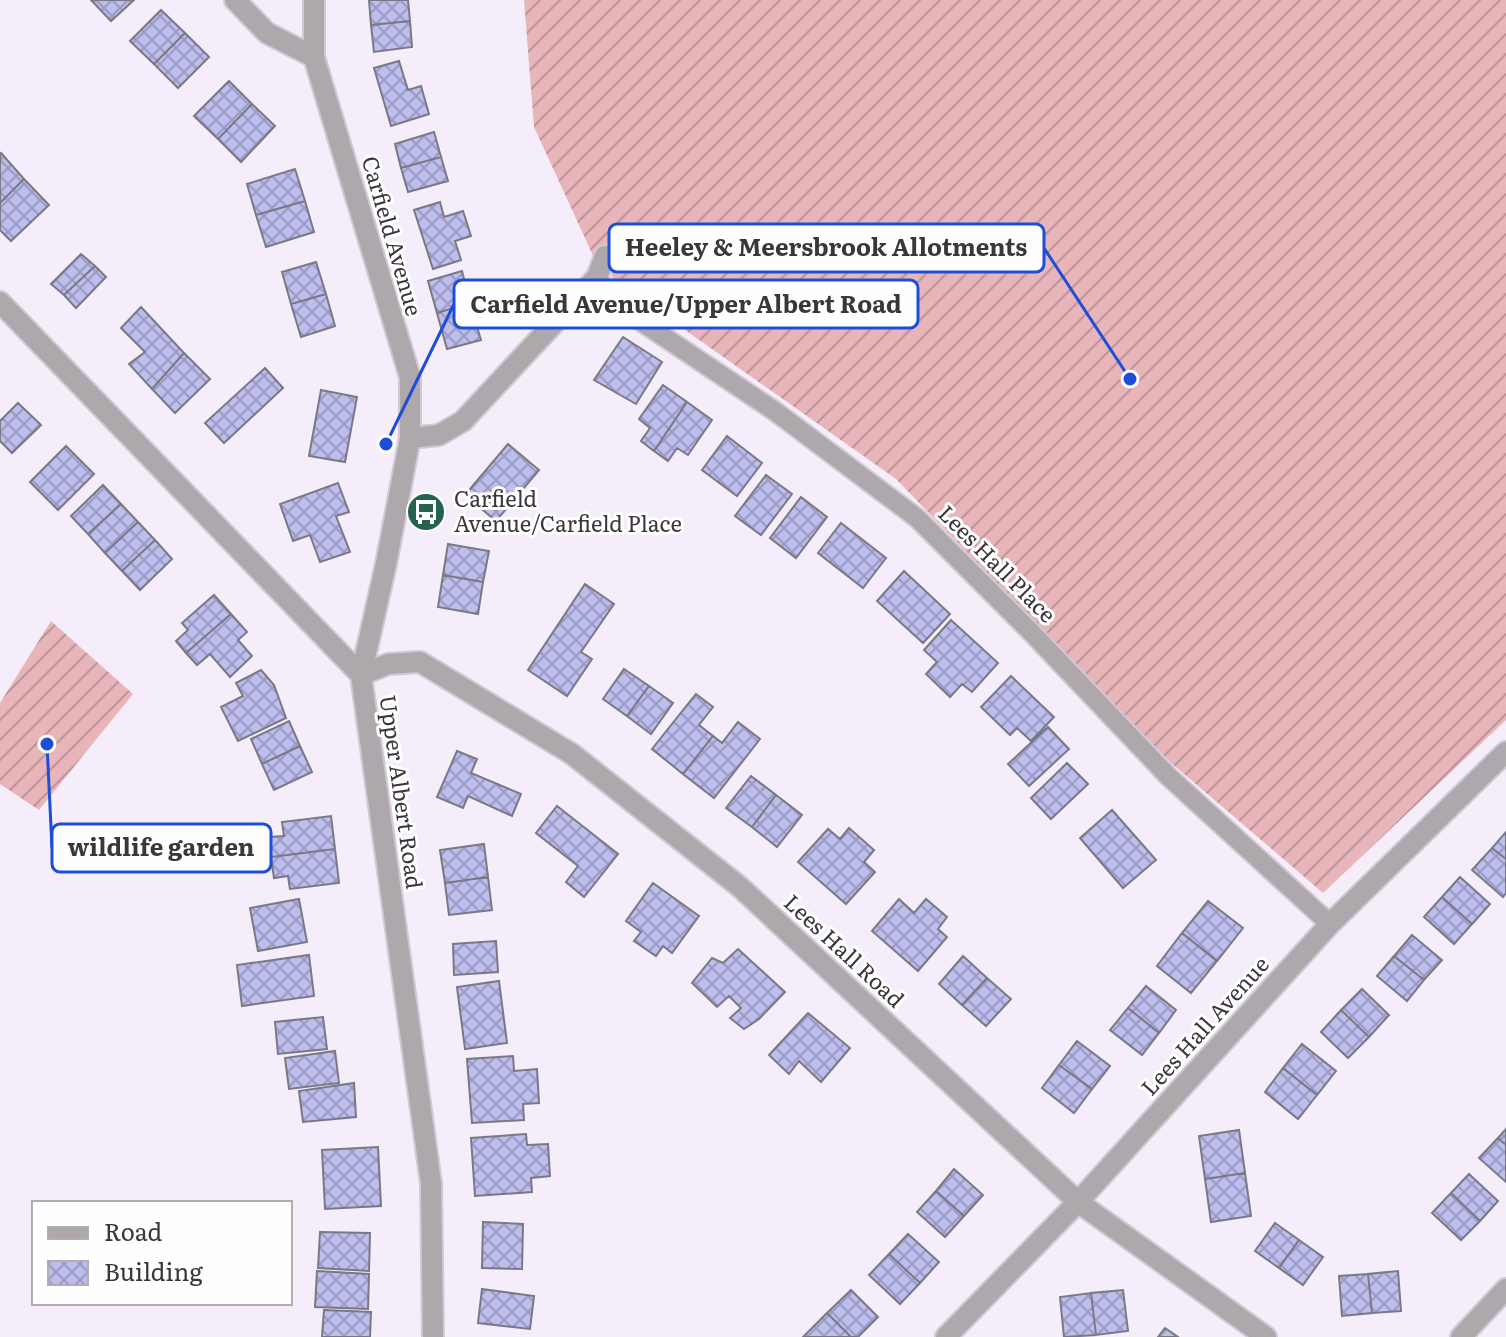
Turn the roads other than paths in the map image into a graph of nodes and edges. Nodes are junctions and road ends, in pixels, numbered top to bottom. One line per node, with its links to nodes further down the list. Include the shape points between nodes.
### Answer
1 (235, 0): 3 (street, via 267,33)
2 (314, 0): 3 (street, Carfield Avenue)
3 (314, 57): 7 (street, Carfield Avenue, via 410,377)
4 (605, 256): 5 (street)
5 (597, 277): 7 (street, via 463,421 439,435); 10 (lane, Lees Hall Place, via 618,306 776,412 917,518 1169,777)
6 (0, 302): 8 (street, Upper Albert Road)
7 (410, 438): 8 (street, Carfield Avenue)
8 (361, 675): 11 (street, Lees Hall Road, via 388,664 420,662 572,754 740,887); 13 (street, Upper Albert Road, via 431,1183)
9 (1506, 752): 10 (street, Lees Hall Avenue)
10 (1330, 924): 11 (street, Lees Hall Avenue)
11 (1078, 1202): 14 (street, Lees Hall Avenue); 15 (street, Lees Hall Road)
12 (1506, 1289): 16 (street)
13 (433, 1337)
14 (946, 1337)
15 (1266, 1337)
16 (1461, 1337)

